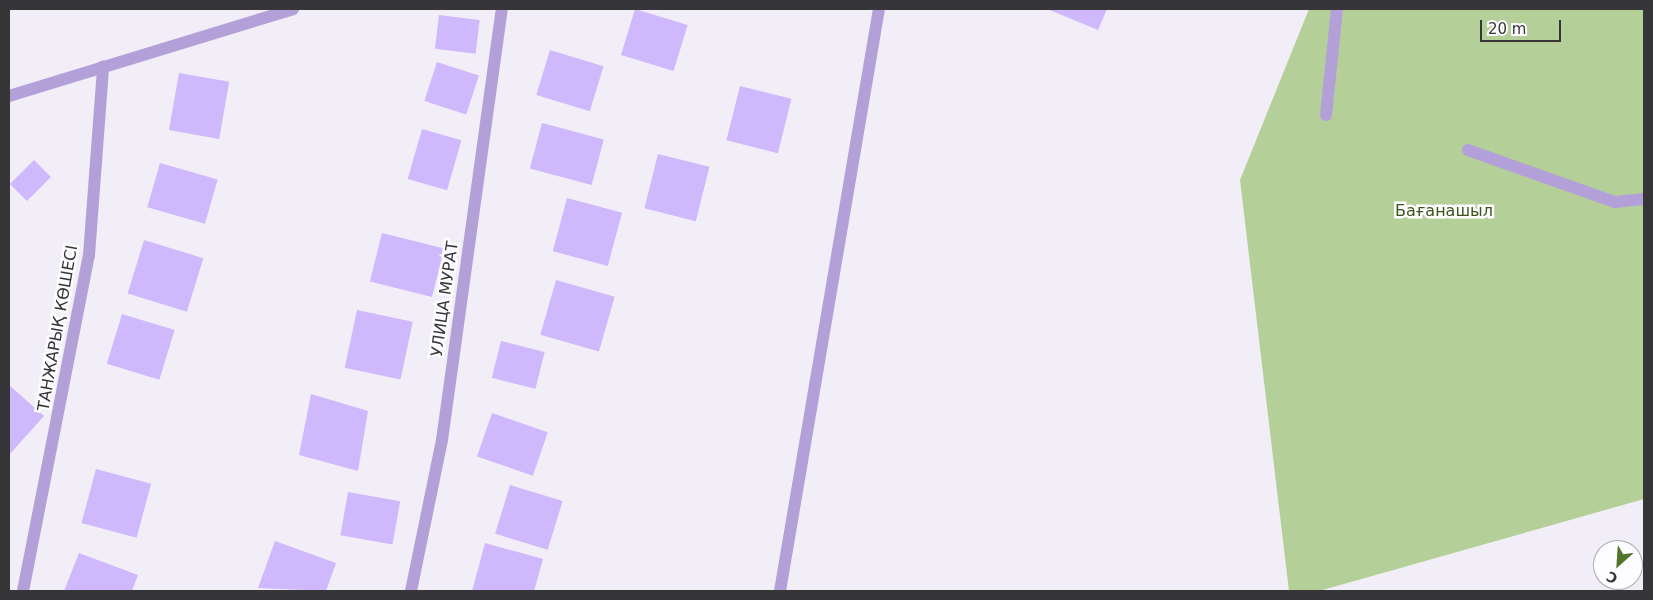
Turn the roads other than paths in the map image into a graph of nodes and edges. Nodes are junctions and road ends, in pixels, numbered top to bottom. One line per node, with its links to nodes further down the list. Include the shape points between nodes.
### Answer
1 (294, 9): 5 (street)
2 (502, 9): 11 (street, УЛИЦА МУРАТ, via 442,440)
3 (879, 9): 12 (street)
4 (1338, 9): 7 (street)
5 (103, 67): 6 (street); 10 (street, ТАНЖАРЫҚ КӨШЕСІ, via 90,255)
6 (9, 96)
7 (1326, 115)
8 (1468, 150): 9 (street, via 1615,202)
9 (1644, 198)
10 (23, 591)
11 (411, 591)
12 (780, 591)

